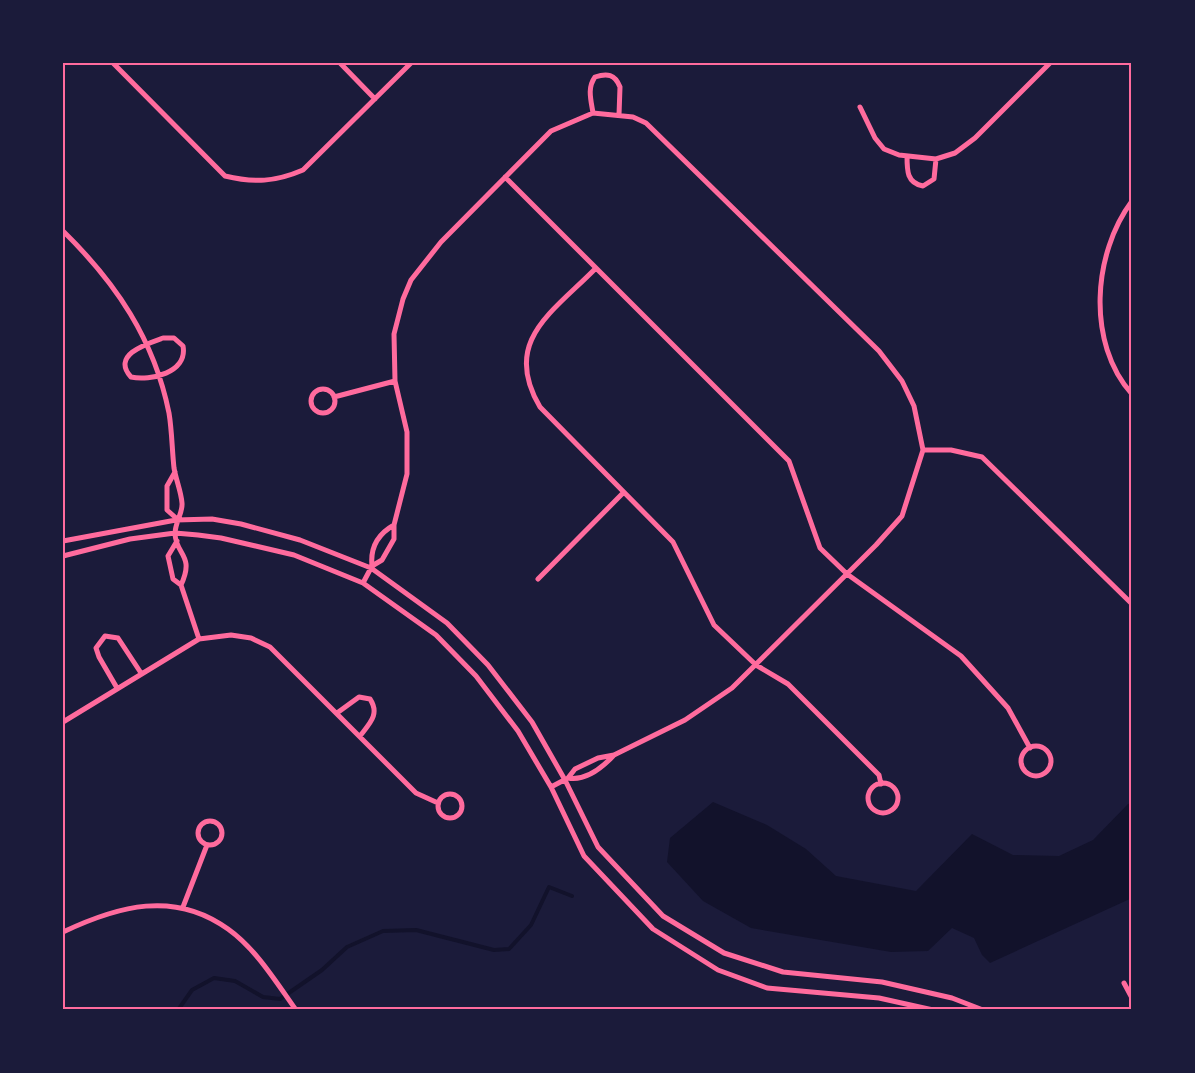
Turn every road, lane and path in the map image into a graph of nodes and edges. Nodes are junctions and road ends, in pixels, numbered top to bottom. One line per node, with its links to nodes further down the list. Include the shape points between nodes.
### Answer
1 (113, 63): 5 (street, via 225,176 245,181 283,179 303,170)
2 (340, 63): 5 (street)
3 (411, 63): 5 (street)
4 (1050, 63): 10 (street, via 975,138 955,153)
5 (375, 99)
6 (860, 107): 9 (street, via 884,149)
7 (593, 113): 8 (street); 8 (street, via 591,83 596,76 605,74 612,76 620,87); 11 (street, via 550,131)
8 (618, 115): 20 (street, via 646,123 879,351 902,381 914,406)
9 (907, 156): 10 (street); 10 (street, via 909,178 923,186 934,179)
10 (936, 159)
11 (505, 177): 14 (street); 17 (street, via 441,242 411,280 394,334)
12 (1132, 201): 18 (street, via 1107,248 1100,303 1109,351)
13 (63, 231): 15 (street, via 94,261 116,290)
14 (596, 268): 22 (street, via 537,328 526,349 525,371 540,407); 30 (street, via 789,460 820,548)
15 (148, 345): 16 (street); 16 (street, via 132,351 124,368 131,377 143,380); 16 (street, via 174,338 183,346 178,365)
16 (159, 376): 21 (street, via 170,416)
17 (395, 381): 19 (street); 24 (street, via 407,432 407,474)
18 (1132, 394)
19 (334, 397): 19 (street, via 319,390 313,395 312,406 321,413 328,412 334,406)
20 (923, 450): 30 (street, via 902,516); 34 (street, via 951,450 982,457)
21 (175, 472): 23 (street, via 181,487 182,508); 23 (street, via 167,486 168,510)
22 (623, 494): 31 (street); 36 (street, via 673,542 714,625)
23 (176, 519): 25 (street); 26 (street); 29 (street, via 241,524 300,540)
24 (394, 525): 29 (street, via 394,540 382,560); 29 (street, via 383,532 371,552)
25 (175, 533): 27 (street); 28 (street, via 130,539); 32 (street, via 221,538 294,555)
26 (63, 541)
27 (177, 541): 33 (street, via 185,555 186,574); 33 (street, via 168,556 173,579)
28 (63, 556)
29 (372, 567): 32 (street); 44 (street, via 447,623 488,665 532,722)
30 (847, 574): 36 (street); 42 (street, via 961,656 1008,708)
31 (538, 579)
32 (363, 583): 46 (street, via 436,635 476,676 518,731)
33 (181, 585): 35 (street)
34 (1132, 604)
35 (199, 639): 37 (street); 39 (street, via 231,635 251,638 270,647)
36 (756, 665): 43 (street, via 708,706); 45 (street, via 788,684 819,713 879,776)
37 (141, 673): 38 (street); 38 (street, via 118,638 105,636 96,648)
38 (117, 688): 40 (street)
39 (337, 713): 41 (street); 41 (street, via 359,697 370,699 375,715)
40 (63, 722)
41 (360, 736): 47 (street, via 416,793)
42 (1030, 748): 42 (street, via 1022,755 1021,765 1031,776 1041,775 1048,768 1048,754 1042,748)
43 (614, 755): 44 (street, via 597,758 575,769); 44 (street, via 605,765 578,780)
44 (566, 779): 46 (street); 55 (street, via 598,847 633,888 663,916 724,953 783,972 882,982 952,998)
45 (880, 784): 45 (street, via 873,788 869,801 874,810 884,813 896,805 898,795 890,785)
46 (551, 787): 54 (street, via 584,856 622,899 653,929 718,970 767,988 879,998)
47 (438, 803): 47 (street, via 444,817 452,818 461,811 461,803 453,795 442,797)
48 (207, 845): 48 (street, via 217,844 222,838 222,830 214,821 206,821 198,831 199,839); 49 (street)
49 (183, 907): 50 (street, via 153,904 114,910); 53 (street, via 228,928 247,946)
50 (63, 932)
51 (1124, 983): 52 (street)
52 (1132, 998)
53 (296, 1010)
54 (933, 1010)
55 (983, 1010)

